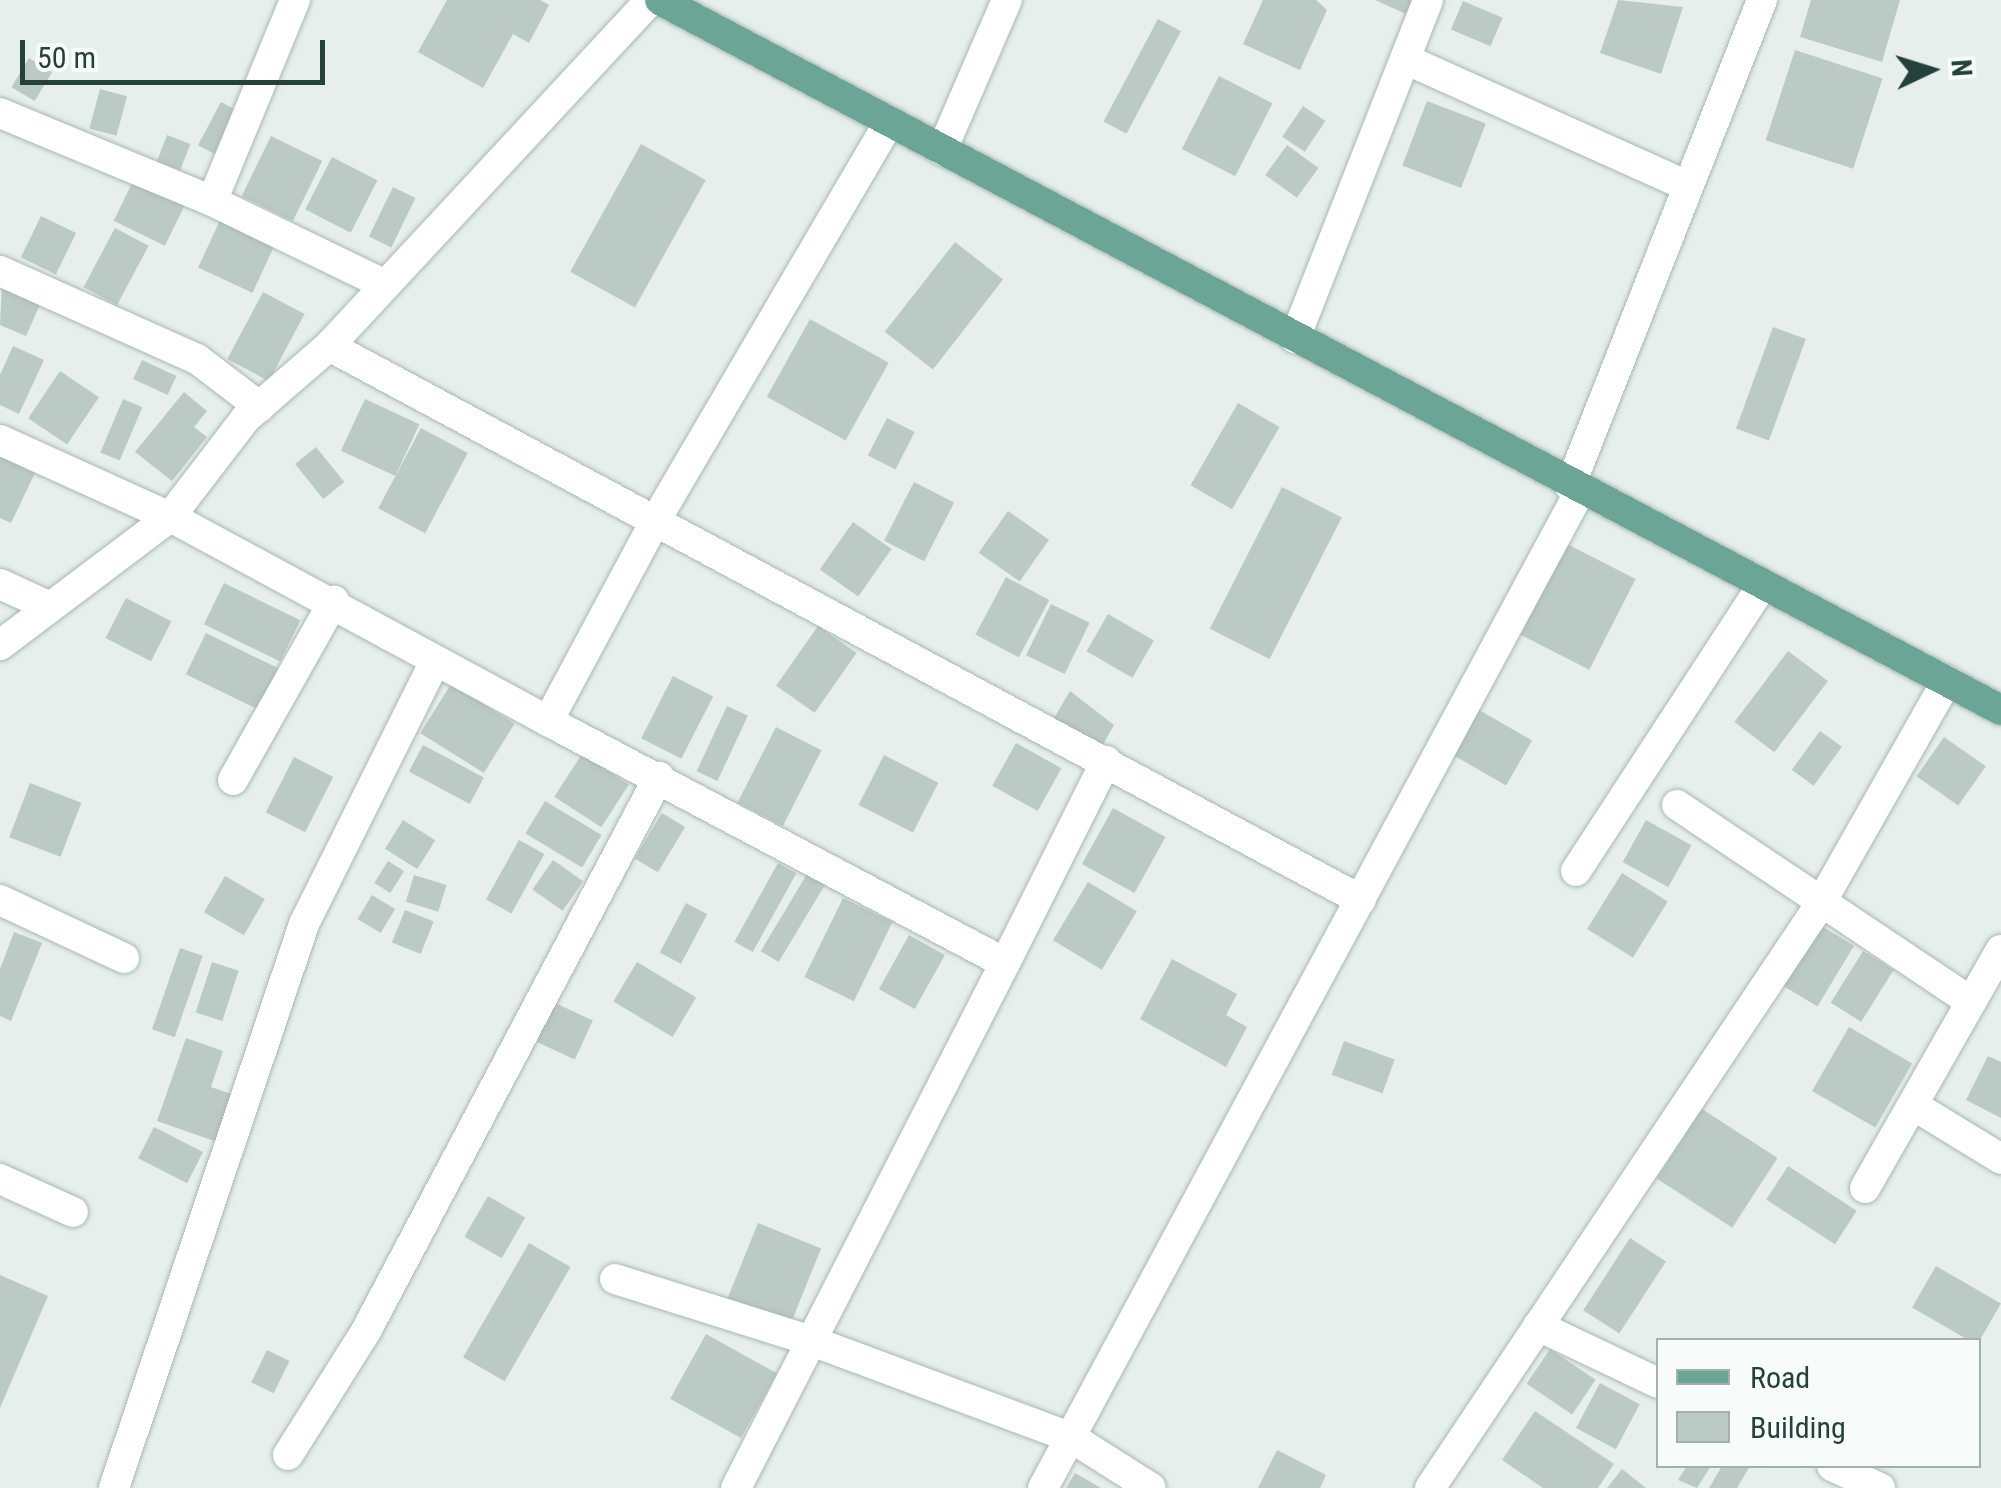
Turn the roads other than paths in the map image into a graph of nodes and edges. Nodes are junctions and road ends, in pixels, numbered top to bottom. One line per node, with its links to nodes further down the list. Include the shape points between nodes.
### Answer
1 (295, 0): 12 (street)
2 (651, 0): 14 (street)
3 (660, 0): 9 (main road)
4 (1007, 0): 10 (street)
5 (1428, 0): 7 (street)
6 (1762, 0): 11 (street)
7 (1405, 59): 11 (street); 15 (street)
8 (0, 112): 12 (street)
9 (889, 122): 10 (main road); 21 (street)
10 (942, 150): 15 (main road)
11 (1688, 186): 19 (street)
12 (212, 201): 14 (street)
13 (0, 271): 17 (street, via 197,359)
14 (384, 284): 16 (street)
15 (1294, 338): 19 (main road)
16 (329, 346): 17 (street); 21 (street)
17 (260, 407): 20 (street)
18 (0, 440): 20 (street)
19 (1575, 488): 23 (main road); 37 (street)
20 (170, 516): 24 (street); 25 (street)
21 (654, 523): 30 (street); 31 (street)
22 (0, 584): 25 (street)
23 (1762, 586): 28 (main road); 35 (street)
24 (334, 601): 27 (street); 33 (street)
25 (50, 607): 26 (street)
26 (0, 645)
27 (434, 663): 30 (street); 55 (street, via 304,924)
28 (1946, 681): 29 (main road); 38 (street)
29 (2001, 710)
30 (548, 720): 32 (street)
31 (1106, 762): 37 (street); 41 (street)
32 (659, 777): 41 (street); 53 (street, via 366,1331)
33 (233, 780)
34 (1677, 805): 38 (street)
35 (1576, 872)
36 (0, 900): 40 (street)
37 (1361, 900): 52 (street)
38 (1819, 906): 42 (street); 49 (street)
39 (2001, 950): 42 (street)
40 (124, 958)
41 (1005, 964): 50 (street)
42 (1971, 1002): 43 (street)
43 (1913, 1105): 44 (street); 46 (street)
44 (2001, 1158)
45 (0, 1179): 47 (street)
46 (1864, 1188)
47 (73, 1212)
48 (615, 1278): 50 (street)
49 (1538, 1326): 51 (street); 59 (street)
50 (809, 1340): 52 (street); 56 (street)
51 (1656, 1382)
52 (1072, 1438): 57 (street); 58 (street)
53 (288, 1455)
54 (1836, 1468): 60 (street)
55 (114, 1488)
56 (736, 1488)
57 (1043, 1488)
58 (1151, 1488)
59 (1430, 1488)
60 (1880, 1488)

